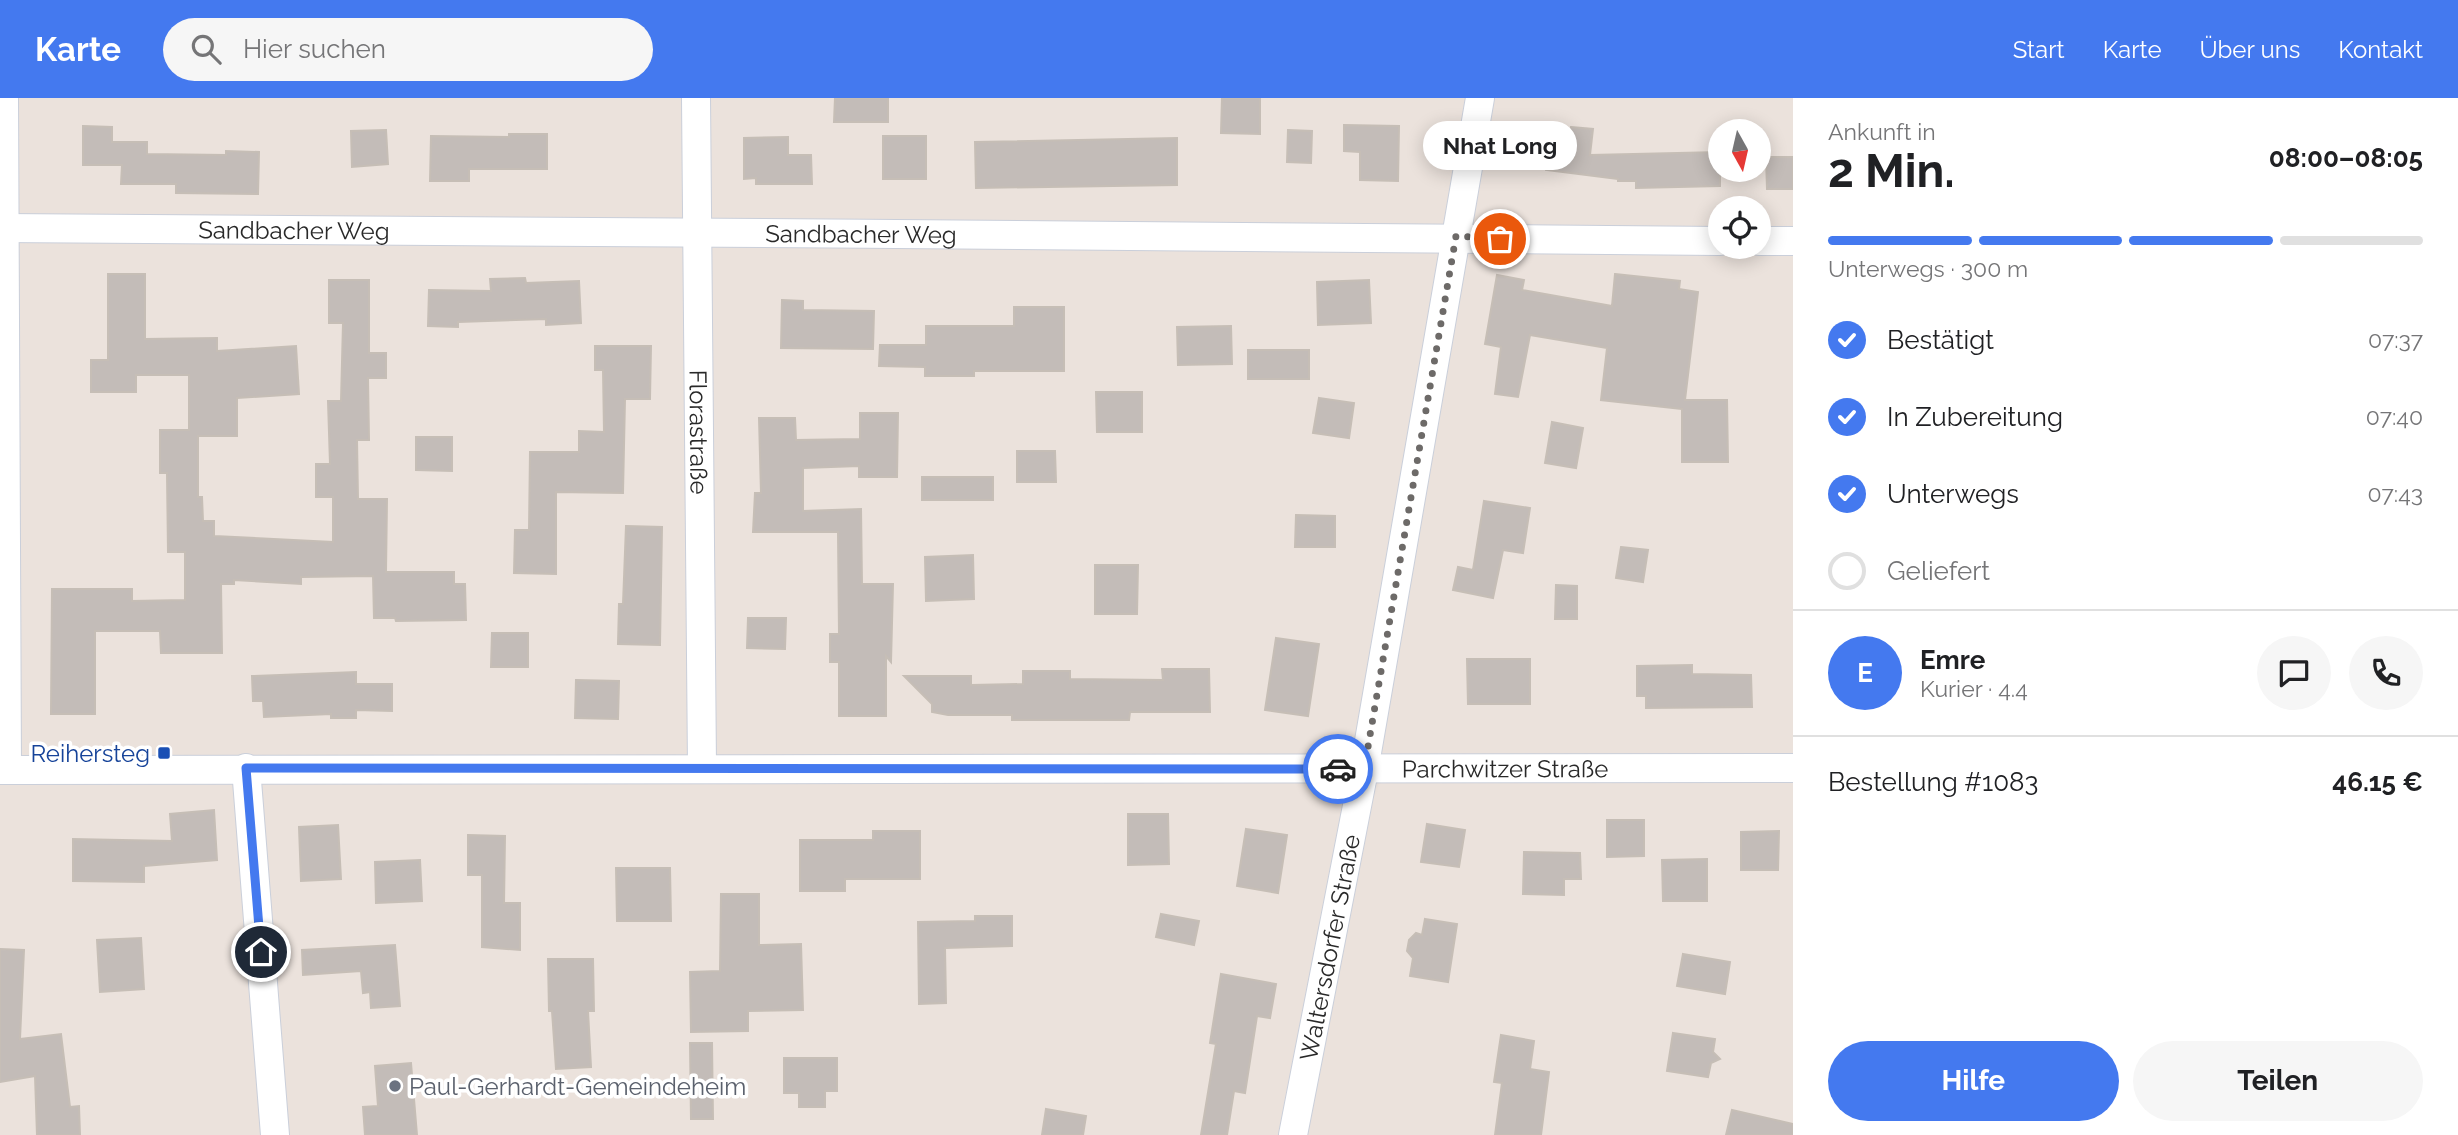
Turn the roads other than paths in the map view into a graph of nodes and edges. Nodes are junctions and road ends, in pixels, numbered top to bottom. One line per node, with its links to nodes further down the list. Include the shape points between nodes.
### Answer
1 (4, 98): 4 (street)
2 (696, 98): 5 (street, Florastraße)
3 (1480, 98): 6 (street, Waltersdorfer Straße)
4 (1, 228): 5 (street, Sandbacher Weg); 13 (street)
5 (695, 235): 6 (street, Sandbacher Weg); 10 (street, Florastraße)
6 (1456, 236): 7 (street, Sandbacher Weg); 14 (street, Waltersdorfer Straße)
7 (1708, 241)
8 (1771, 241): 9 (street)
9 (1793, 241)
10 (702, 767): 11 (street, Parchwitzer Straße); 14 (street, Parchwitzer Straße)
11 (246, 768): 13 (street, Parchwitzer Straße); 15 (street)
12 (1793, 768): 14 (street, Parchwitzer Straße)
13 (3, 770)
14 (1364, 770): 16 (street, Waltersdorfer Straße)
15 (275, 1135)
16 (1293, 1135)

